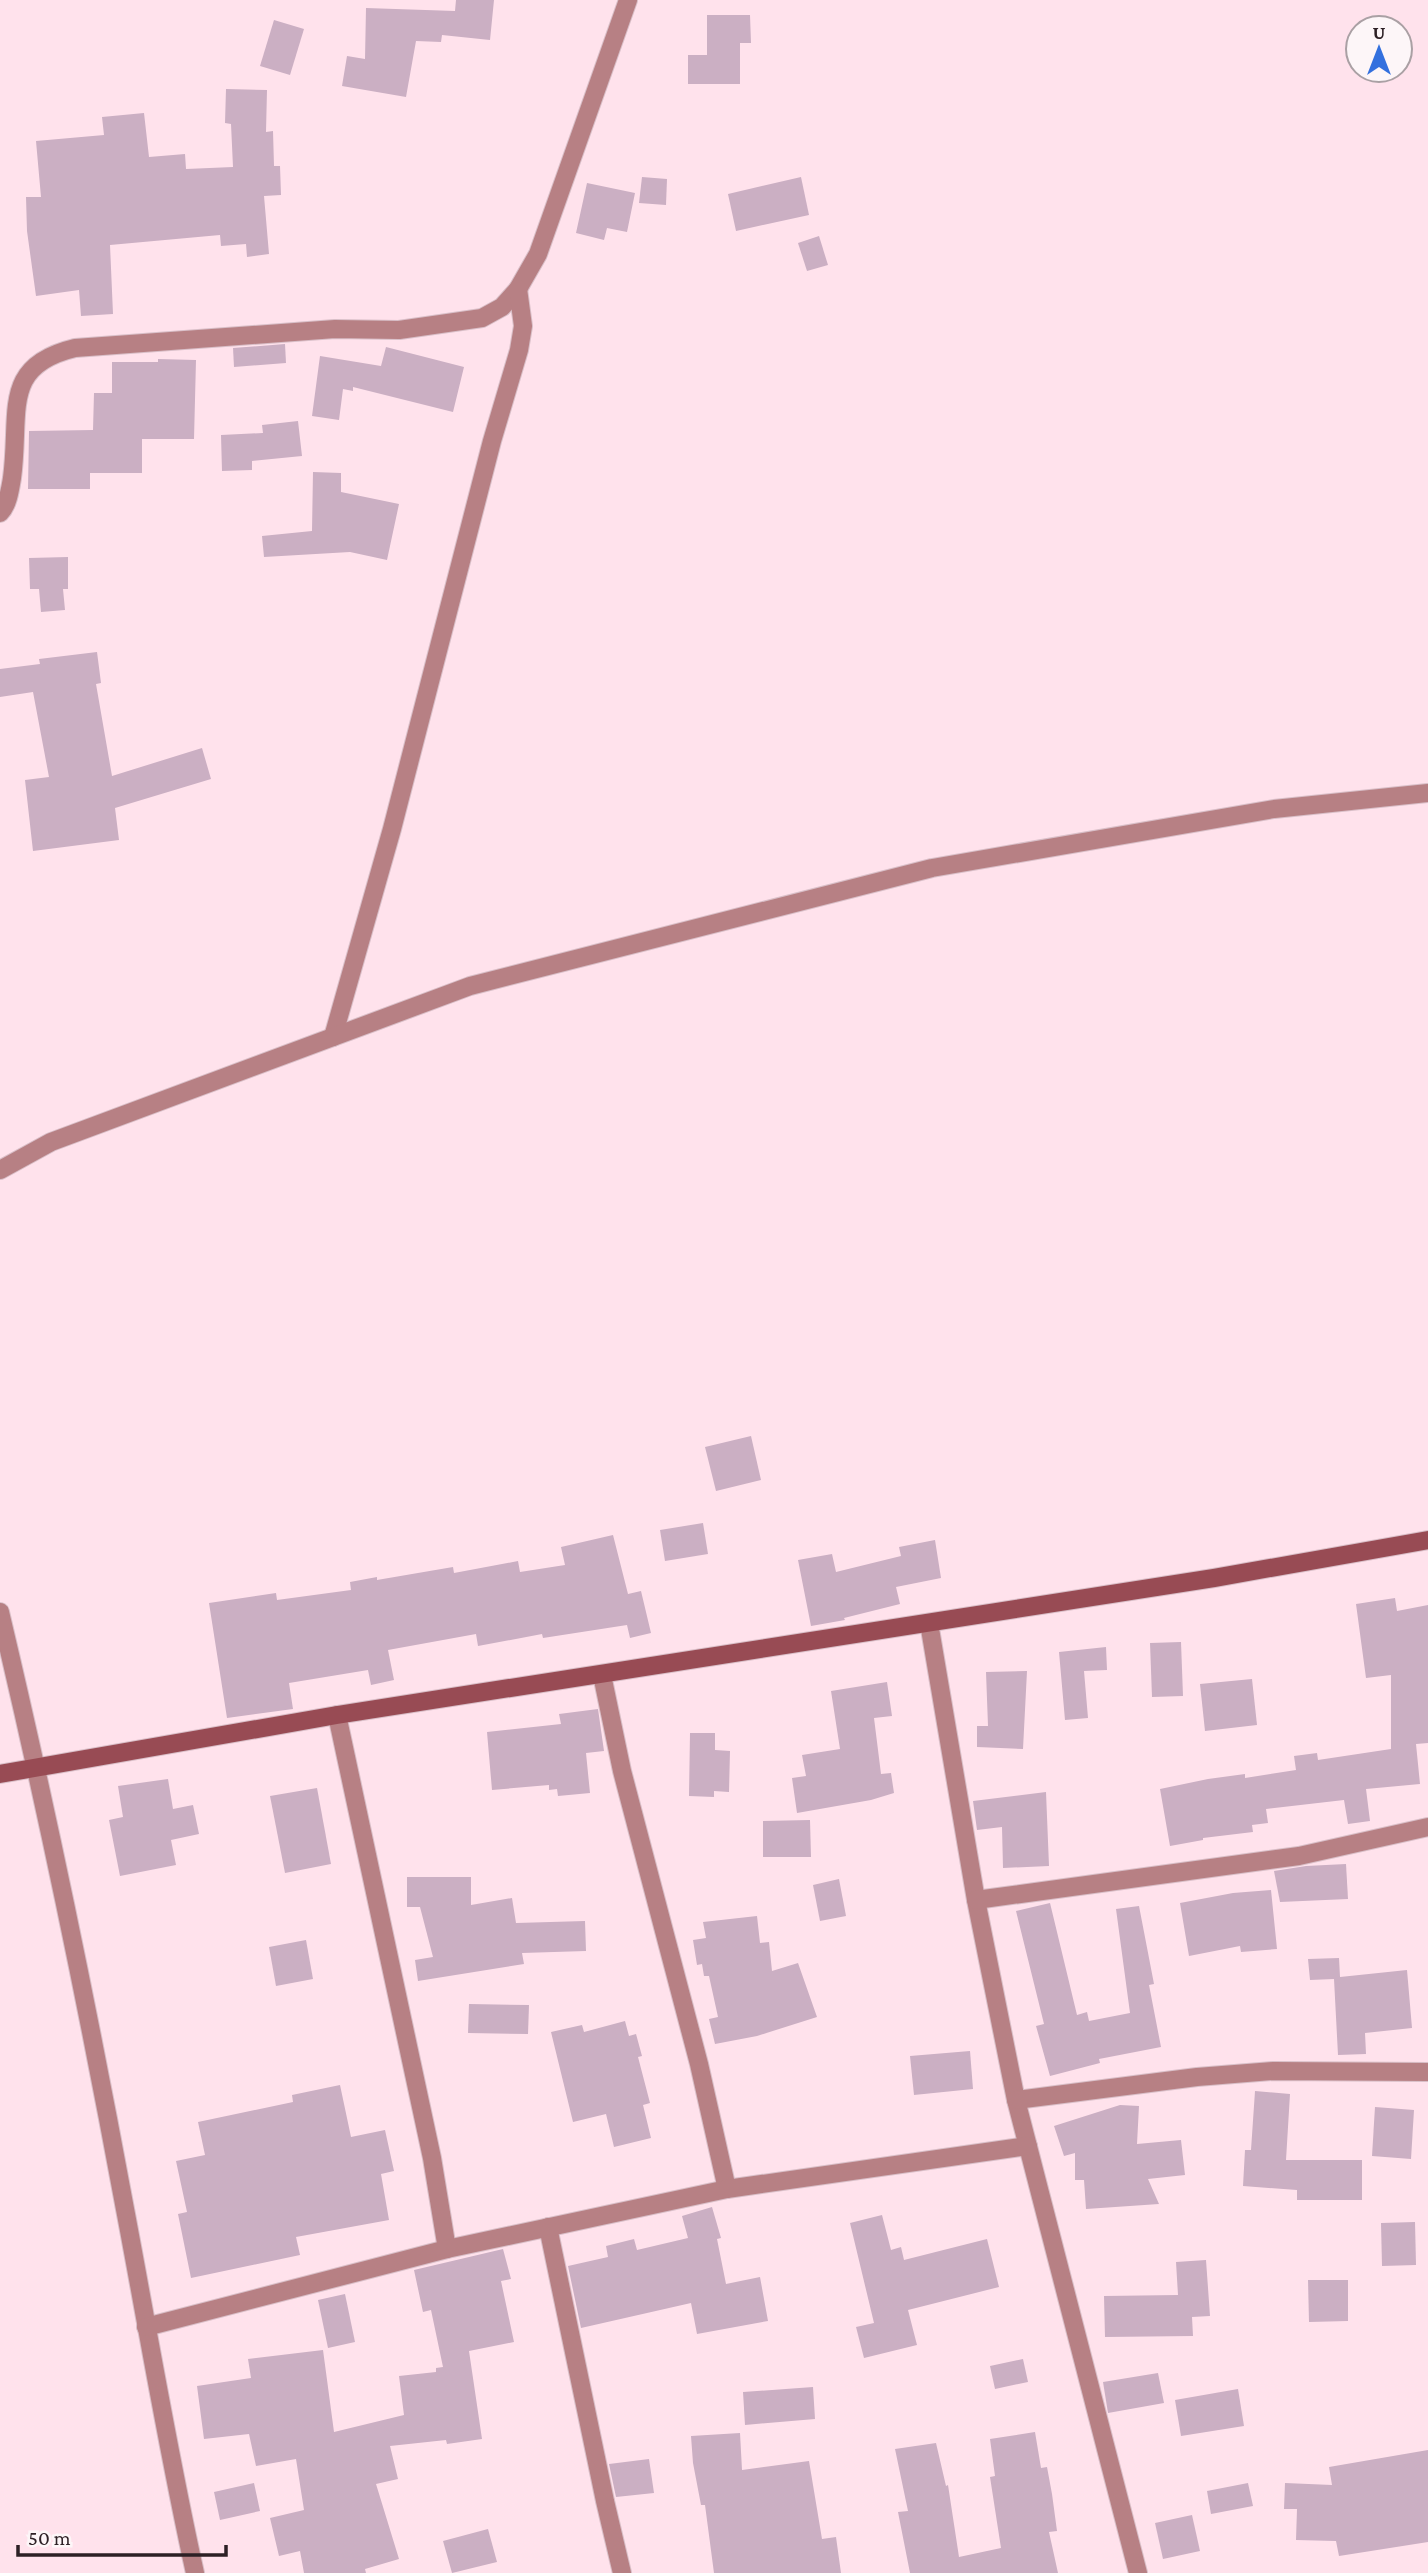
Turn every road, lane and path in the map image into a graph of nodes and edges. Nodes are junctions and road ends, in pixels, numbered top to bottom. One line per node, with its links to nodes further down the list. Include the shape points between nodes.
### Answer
1 (628, 0): 2 (street, via 538,254)
2 (518, 289): 3 (street, via 502,307 482,318 444,324 399,330 239,334 51,353 17,380 15,460); 5 (street, via 523,326 519,350)
3 (0, 513)
4 (1428, 793): 5 (street, via 1274,809 932,868 470,986)
5 (333, 1037): 6 (street, via 51,1142)
6 (0, 1170)
7 (1428, 1540): 9 (street)
8 (0, 1612): 12 (street)
9 (929, 1623): 10 (street); 15 (street)
10 (602, 1675): 11 (street); 19 (street)
11 (337, 1715): 12 (street); 21 (street, via 432,2158)
12 (37, 1767): 13 (street); 22 (street)
13 (0, 1774)
14 (1425, 1834): 15 (street)
15 (976, 1900): 17 (street)
16 (1428, 2072): 17 (street, via 1273,2071)
17 (1016, 2100): 18 (street)
18 (1028, 2146): 19 (street); 25 (street)
19 (727, 2189): 20 (street)
20 (548, 2227): 21 (street); 24 (street)
21 (447, 2249): 22 (street)
22 (146, 2327): 23 (street)
23 (195, 2573)
24 (622, 2573)
25 (1139, 2573)

